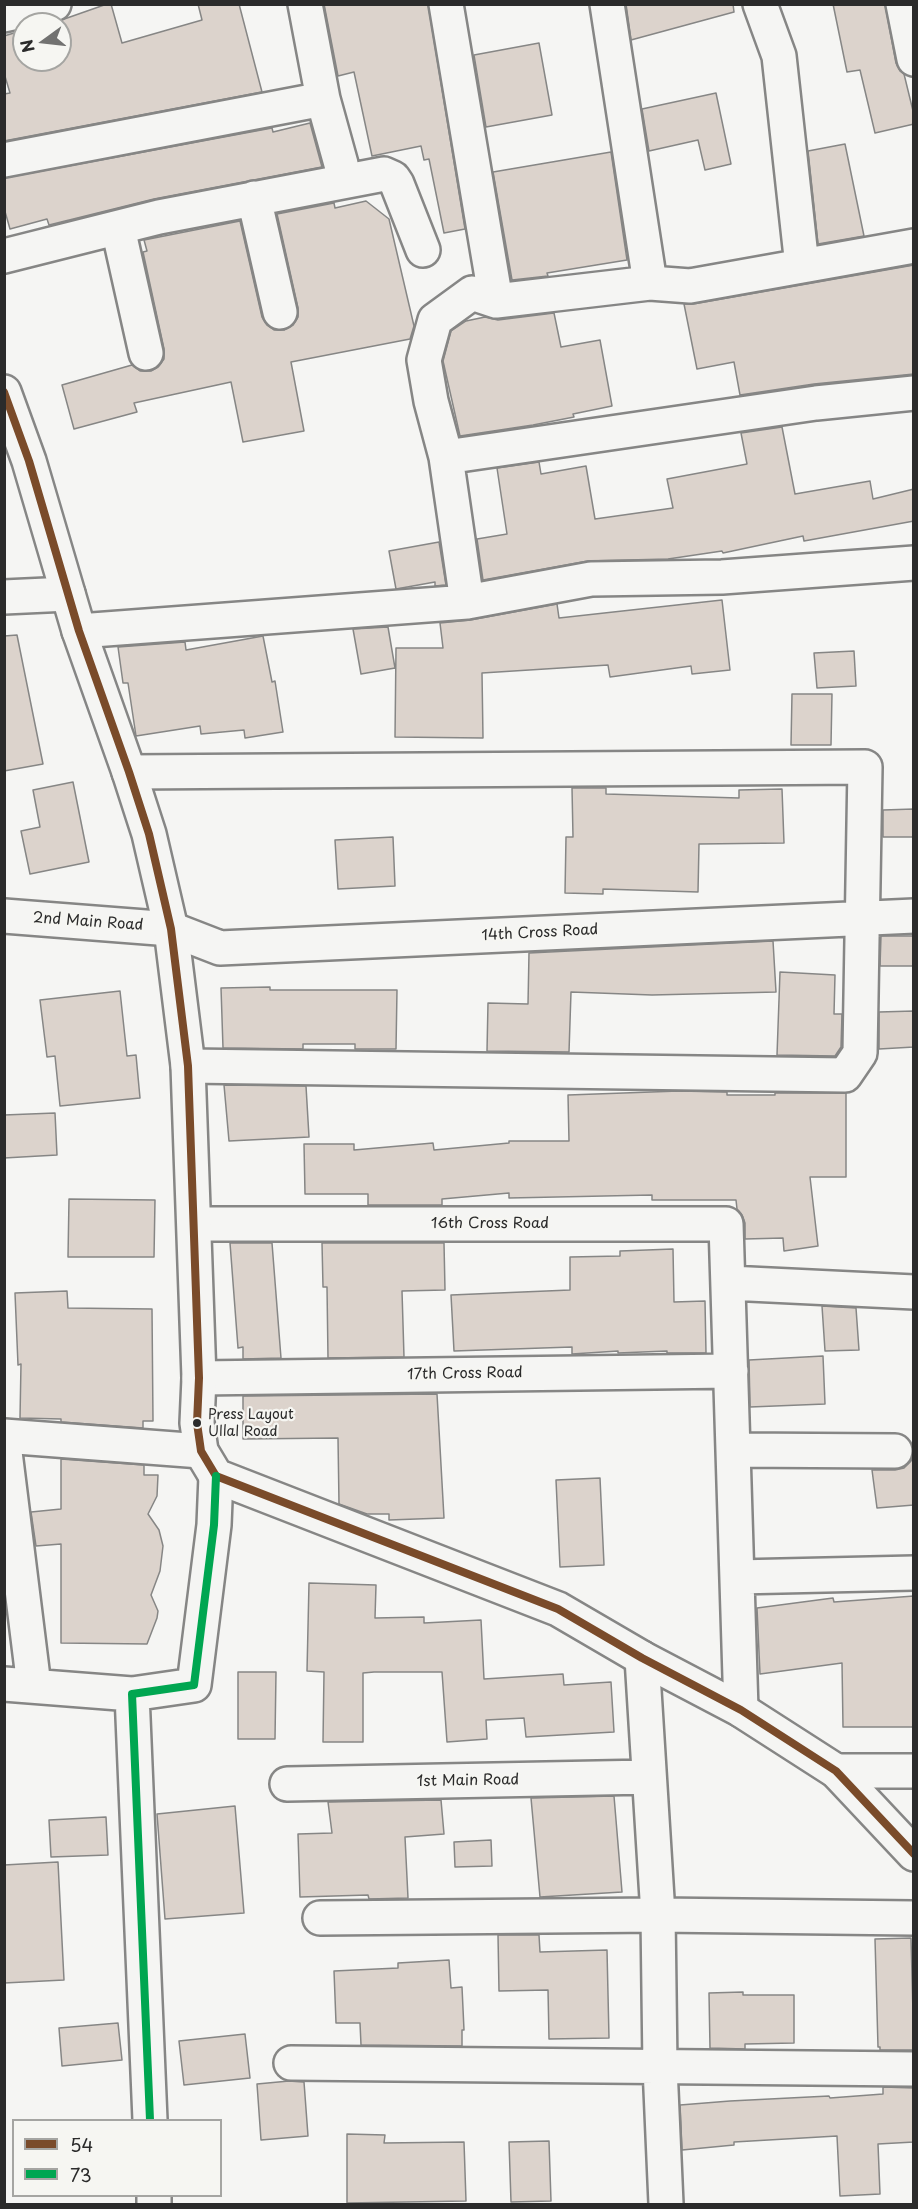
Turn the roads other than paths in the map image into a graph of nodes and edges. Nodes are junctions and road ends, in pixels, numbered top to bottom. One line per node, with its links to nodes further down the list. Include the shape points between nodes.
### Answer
1 (54, 4): 7 (street)
2 (305, 4): 9 (street)
3 (446, 4): 19 (street)
4 (607, 4): 18 (street)
5 (760, 4): 17 (street, via 779,56)
6 (903, 4): 8 (street)
7 (4, 15)
8 (914, 59)
9 (323, 99): 10 (street); 11 (street)
10 (4, 160)
11 (341, 164)
12 (254, 198): 13 (street); 15 (street, via 389,175 397,184); 20 (street)
13 (118, 228): 16 (street); 21 (street)
14 (914, 246): 17 (street)
15 (423, 250)
16 (4, 256)
17 (802, 266): 18 (street, via 690,286)
18 (650, 283): 19 (street)
19 (496, 301): 24 (street, via 472,293 435,320 424,360)
20 (280, 312)
21 (146, 353)
22 (4, 392): 26 (street)
23 (914, 393): 24 (street, via 816,403)
24 (446, 457): 28 (street)
25 (914, 563): 28 (street, via 722,577 591,579)
26 (68, 594): 27 (street); 29 (street)
27 (4, 597)
28 (467, 602): 29 (street)
29 (78, 631): 30 (street)
30 (129, 772): 33 (street, via 865,767); 34 (street, via 149,834)
31 (4, 916): 34 (street, 2nd Main Road)
32 (914, 916): 33 (street, 14th Cross Road)
33 (862, 918): 34 (street, 14th Cross Road, via 220,948); 35 (street, via 861,1053 846,1075)
34 (171, 929): 35 (street)
35 (188, 1066): 36 (street)
36 (195, 1224): 37 (street, 16th Cross Road, via 726,1224); 40 (street)
37 (729, 1283): 38 (street); 39 (street)
38 (914, 1292)
39 (731, 1371): 40 (street, 17th Cross Road); 43 (street)
40 (199, 1378): 45 (street, via 197,1423)
41 (4, 1436): 45 (street)
42 (4, 1444): 49 (street)
43 (733, 1450): 44 (street); 47 (street)
44 (895, 1451)
45 (209, 1463): 48 (street, via 558,1610); 50 (street, via 214,1525 194,1685)
46 (914, 1573): 47 (street)
47 (737, 1577): 51 (street)
48 (642, 1658): 51 (street); 54 (street)
49 (19, 1685): 50 (street)
50 (132, 1694): 63 (street)
51 (741, 1710): 52 (street)
52 (836, 1771): 53 (street); 56 (street)
53 (914, 1771)
54 (649, 1777): 55 (street, 1st Main Road); 57 (street)
55 (287, 1784)
56 (914, 1854)
57 (658, 1914): 58 (street); 59 (street); 61 (street)
58 (320, 1918)
59 (914, 1918)
60 (291, 2063): 61 (street)
61 (660, 2067): 62 (street); 64 (street)
62 (914, 2069)
63 (150, 2119)
64 (666, 2205)

